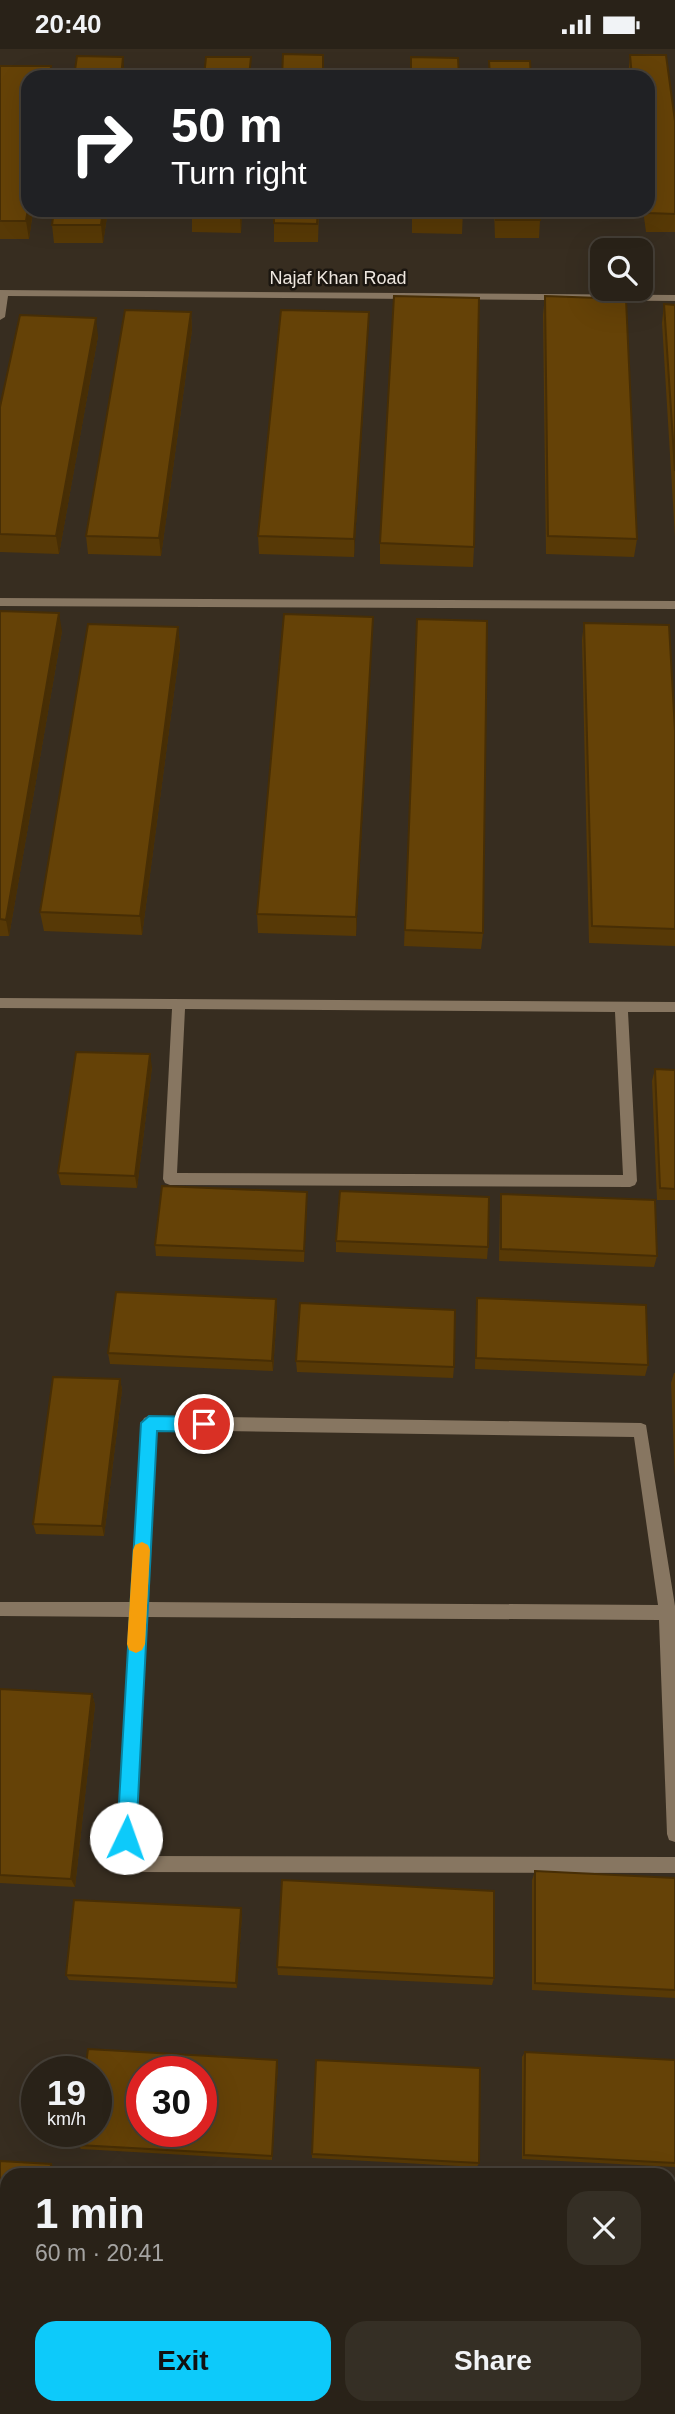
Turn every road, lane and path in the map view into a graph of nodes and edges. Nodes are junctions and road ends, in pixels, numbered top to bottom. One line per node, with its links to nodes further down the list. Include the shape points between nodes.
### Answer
1 (2, 293): 2 (street, Najaf Khan Road); 3 (street)
2 (675, 298)
3 (0, 317)
4 (0, 602): 5 (street)
5 (675, 605)
6 (0, 1003): 7 (street)
7 (179, 1005): 8 (street); 8 (street, via 170,1179 630,1181)
8 (621, 1007): 9 (street)
9 (675, 1007)
10 (0, 1609): 11 (street)
11 (137, 1611): 12 (street); 12 (street, via 149,1423 641,1430); 14 (street, via 125,1864)
12 (671, 1613): 13 (street)
13 (675, 1835)
14 (675, 1865)

